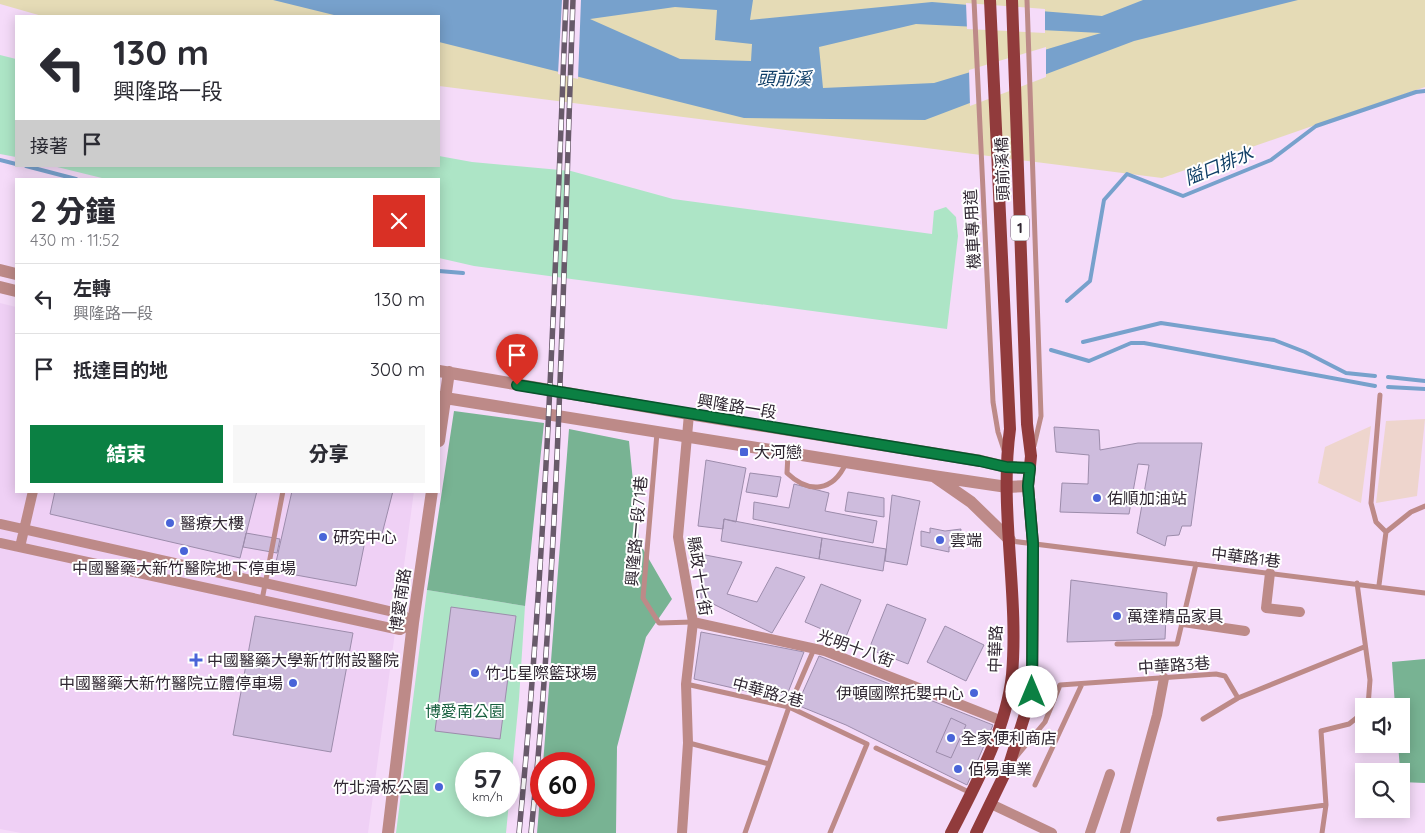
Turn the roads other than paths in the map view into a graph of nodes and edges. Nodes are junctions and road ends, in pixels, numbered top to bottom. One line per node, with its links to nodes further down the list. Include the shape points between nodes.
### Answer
1 (974, 0): 17 (lane, 機車專用道 / 1, via 993,402)
2 (990, 0): 17 (main road, 頭前溪橋 / 1, via 1010,429)
3 (1012, 0): 19 (main road, 頭前溪橋 / 1)
4 (1028, 0): 19 (lane, 1, via 1041,416)
5 (0, 270): 6 (street)
6 (15, 274)
7 (0, 287): 8 (street)
8 (15, 291)
9 (444, 372): 11 (street); 12 (street, 興隆路一段)
10 (1380, 395): 29 (lane, via 1371,503 1376,522)
11 (441, 397): 13 (street); 14 (street)
12 (689, 414): 15 (street, 縣政十七街); 17 (street, 興隆路一段, via 972,460)
13 (440, 419)
14 (657, 433): 15 (street); 43 (lane, 興隆路一段71巷, via 643,598 659,623)
15 (686, 438): 16 (street); 43 (street, 縣政十七街, via 678,537)
16 (788, 454): 18 (street); 18 (lane, via 787,473 797,483 813,487 825,487 835,481)
17 (1006, 461): 19 (street, 興隆路一段); 22 (main road, 中華路 / 1)
18 (846, 462): 20 (street)
19 (1031, 462): 21 (main road, 1)
20 (933, 476): 22 (street); 30 (street, via 971,502)
21 (1028, 486): 22 (street); 32 (main road, 1)
22 (1007, 487): 30 (main road, 中華路 / 1)
23 (33, 493): 28 (street)
24 (283, 493): 36 (lane)
25 (432, 493): 42 (street, 博愛南路)
26 (1425, 506): 29 (lane, via 1410,512)
27 (0, 524): 28 (street)
28 (24, 529): 33 (street); 36 (street)
29 (1386, 532): 38 (lane)
30 (1010, 540): 32 (lane, 中華路1巷); 57 (main road, 中華路 / 1, via 1012,674)
31 (0, 543): 33 (street)
32 (1033, 544): 34 (lane, 中華路1巷); 61 (main road, 1, via 1032,692)
33 (20, 547): 40 (street)
34 (1196, 564): 35 (lane, 中華路1巷); 44 (lane)
35 (1270, 573): 37 (lane, 中華路1巷); 41 (street, via 1266,608)
36 (265, 583): 40 (lane); 42 (street, via 402,614)
37 (1357, 583): 38 (lane, 中華路1巷); 47 (lane)
38 (1379, 585): 39 (lane, 中華路1巷)
39 (1425, 593)
40 (262, 600): 42 (street, via 400,630)
41 (1300, 612)
42 (413, 622): 68 (street, 博愛南路)
43 (693, 622): 48 (street, 光明十八街); 50 (street, 縣政十七街)
44 (1183, 622): 45 (street); 46 (lane, via 1178,644)
45 (1245, 631)
46 (1118, 644)
47 (1364, 647): 52 (lane); 53 (lane, via 1370,680)
48 (815, 648): 54 (lane); 57 (street, 光明十八街)
49 (1164, 678): 51 (lane, 中華路3巷); 52 (lane, 中華路3巷, via 1225,676); 76 (street)
50 (686, 684): 54 (lane, 中華路2巷); 58 (street, 縣政十七街)
51 (1082, 684): 61 (lane, 中華路3巷, via 1060,685 1045,722); 63 (lane)
52 (1238, 698): 55 (lane)
53 (1369, 698)
54 (789, 707): 60 (lane); 71 (lane, 中華路2巷, via 867,744)
55 (1203, 719)
56 (1355, 719): 66 (lane, via 1349,724 1321,731)
57 (1002, 721): 64 (main road, 中華路 / 1)
58 (688, 743): 60 (lane); 69 (street, 縣政十七街)
59 (876, 748): 64 (lane)
60 (769, 764): 70 (lane)
61 (1009, 765): 65 (main road, 1)
62 (1110, 774): 75 (street)
63 (1035, 785)
64 (972, 793): 72 (main road, 中華路 / 1)
65 (991, 804): 73 (main road, 1); 74 (street)
66 (1326, 805): 67 (lane); 77 (lane)
67 (1219, 819)
68 (388, 833)
69 (682, 833)
70 (745, 833)
71 (830, 833)
72 (951, 833)
73 (976, 833)
74 (1052, 833)
75 (1090, 833)
76 (1125, 833)
77 (1322, 833)

